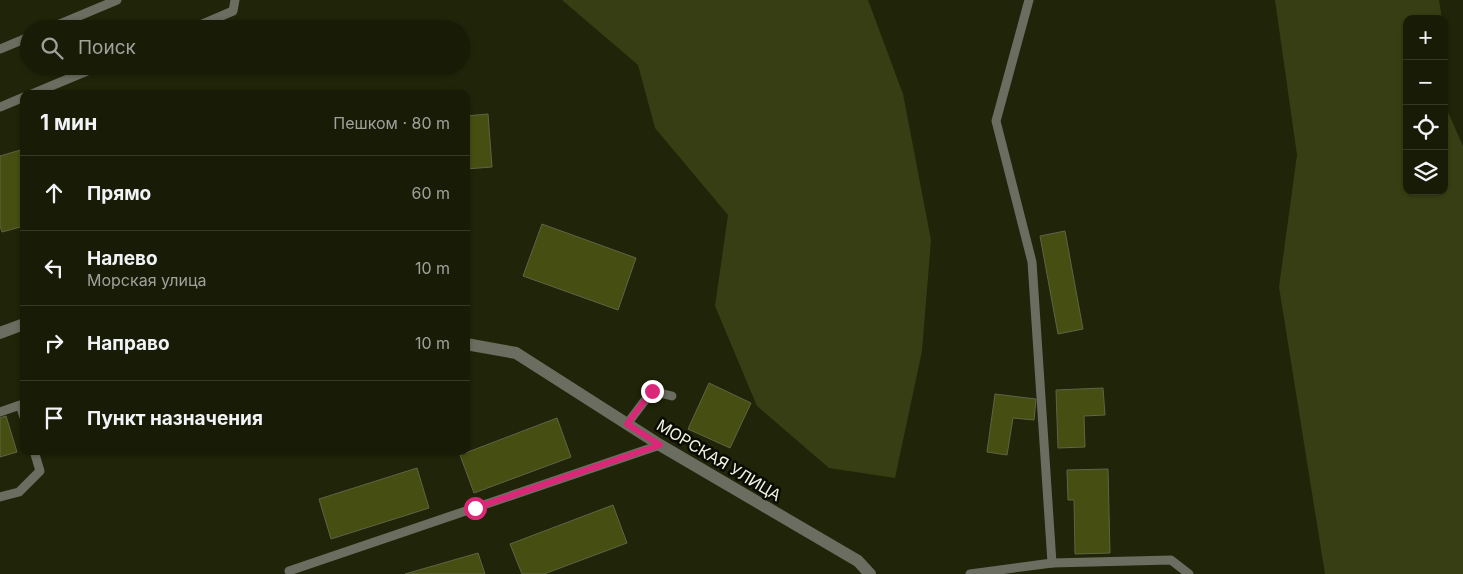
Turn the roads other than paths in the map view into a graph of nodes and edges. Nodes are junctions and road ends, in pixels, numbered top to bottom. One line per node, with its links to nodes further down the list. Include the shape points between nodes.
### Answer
1 (117, 0): 4 (lane)
2 (235, 0): 5 (lane, via 234,11)
3 (1029, 0): 22 (lane, via 996,121 1032,262)
4 (69, 20)
5 (212, 20)
6 (20, 41): 7 (lane)
7 (0, 49)
8 (78, 75): 9 (lane)
9 (42, 90)
10 (20, 99): 11 (lane)
11 (0, 107)
12 (20, 326): 13 (street)
13 (0, 333)
14 (470, 345): 18 (street, МОРСКАЯ УЛИЦА, via 516,353)
15 (672, 396): 18 (lane, via 652,391)
16 (20, 405): 17 (lane)
17 (0, 412)
18 (627, 424): 19 (street, МОРСКАЯ УЛИЦА)
19 (660, 445): 23 (lane); 24 (street, МОРСКАЯ УЛИЦА, via 858,561)
20 (35, 455): 21 (lane, via 40,471 19,492)
21 (0, 497)
22 (1052, 563): 25 (lane); 26 (lane, via 1171,560)
23 (289, 571)
24 (870, 574)
25 (970, 574)
26 (1189, 574)

